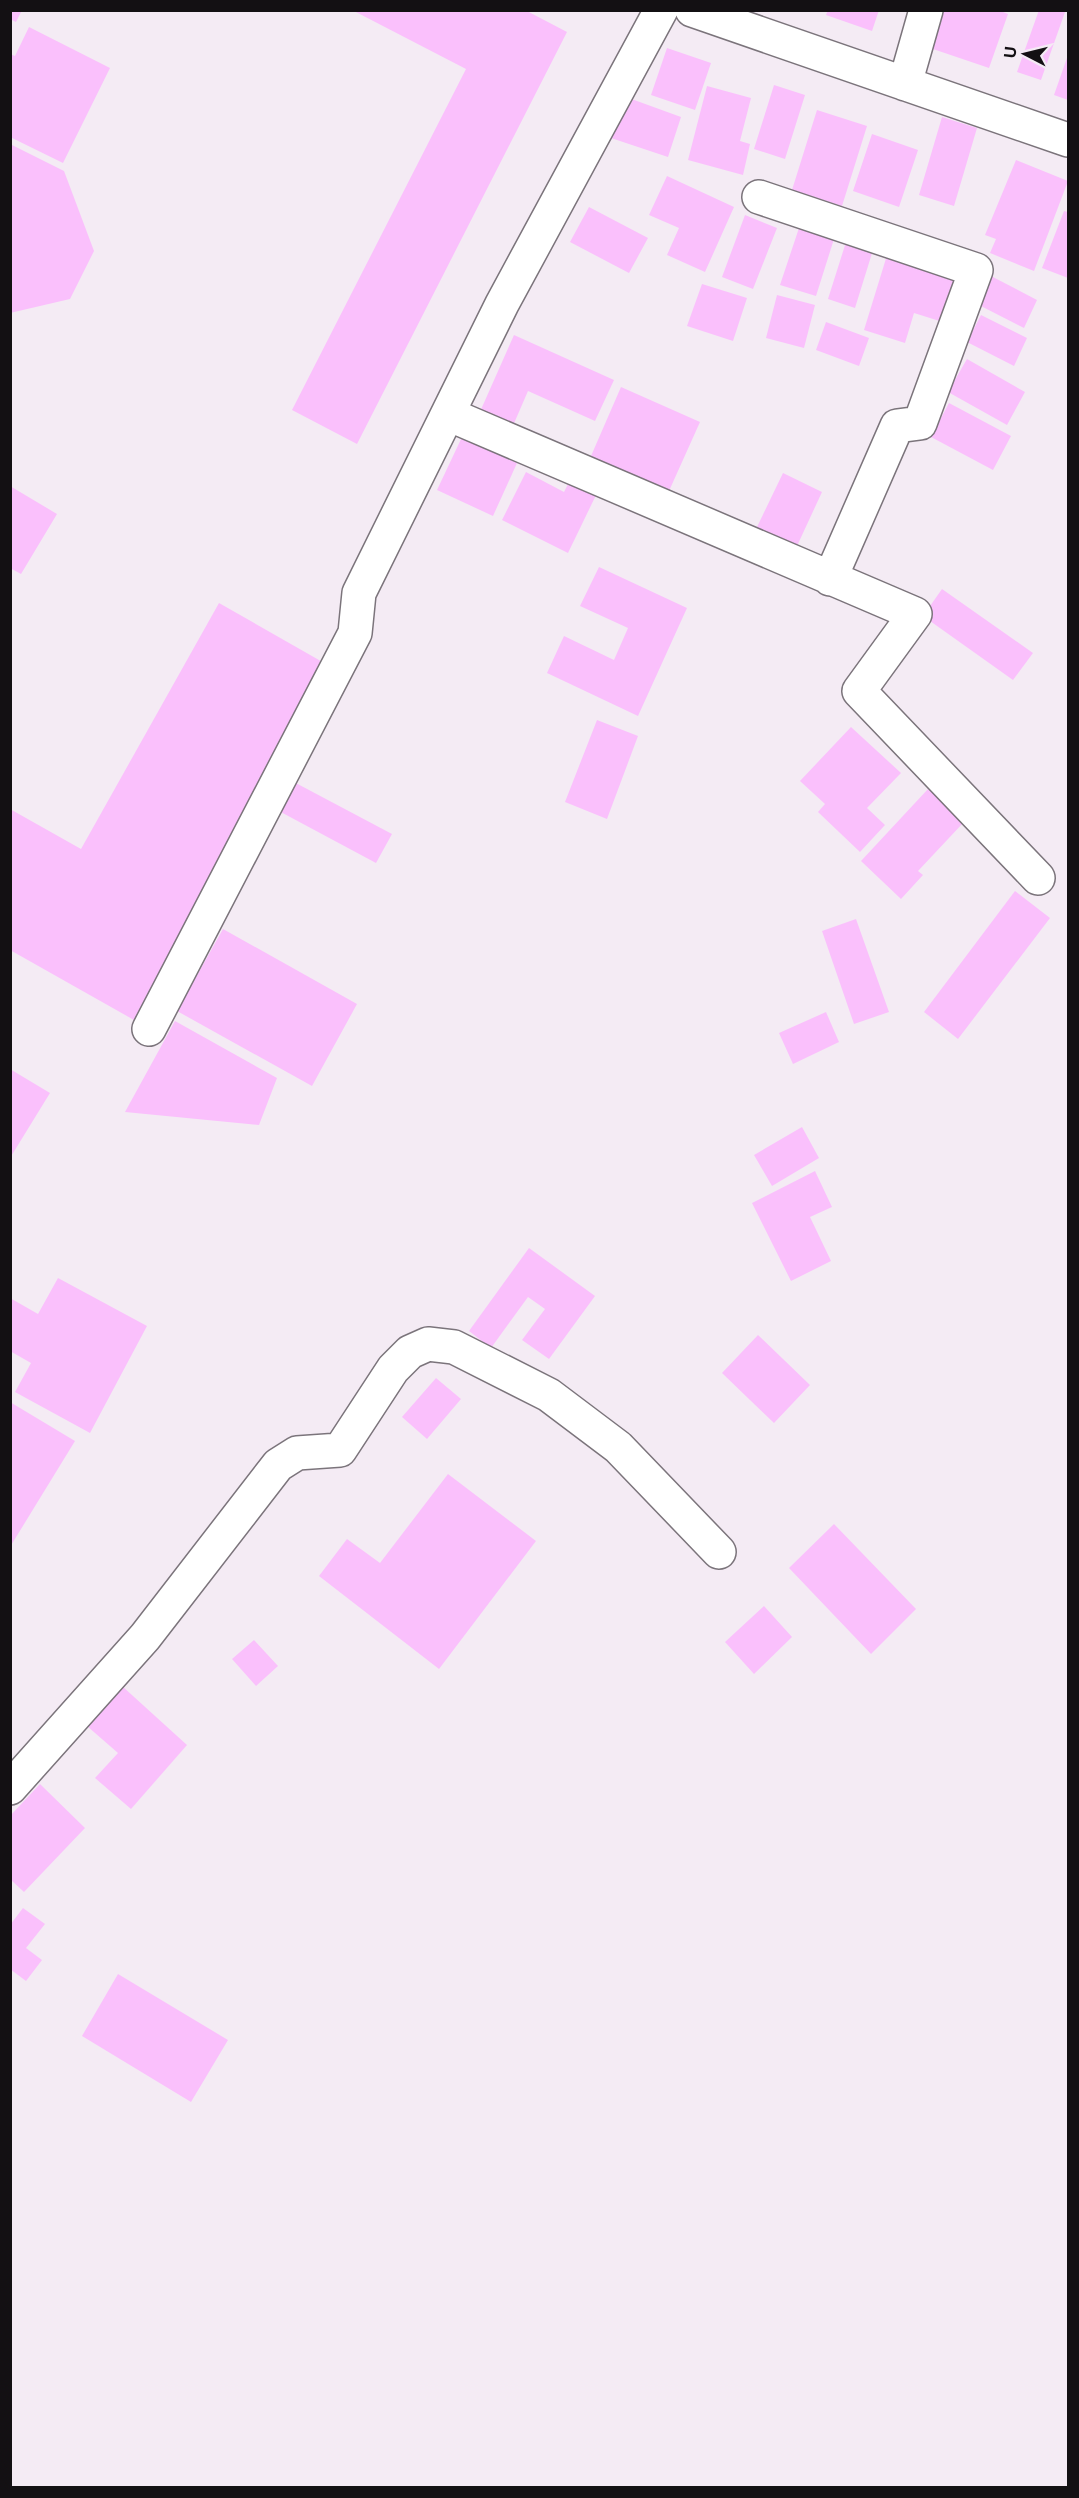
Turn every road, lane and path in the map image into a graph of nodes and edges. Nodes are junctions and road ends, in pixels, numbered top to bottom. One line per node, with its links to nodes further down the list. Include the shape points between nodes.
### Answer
1 (661, 10): 7 (street, via 502,304)
2 (692, 10): 4 (street)
3 (926, 10): 4 (street)
4 (905, 84): 5 (street)
5 (1068, 140)
6 (759, 197): 8 (street, via 976,270 920,423 897,426)
7 (448, 414): 8 (street); 10 (street, via 359,592 355,633)
8 (830, 579): 9 (street, via 915,614 859,690)
9 (1038, 878)
10 (149, 1029)
11 (719, 1552): 12 (street, via 618,1447 549,1395 454,1347 421,1346 393,1369 340,1450 297,1453 278,1465 145,1637)
12 (10, 1788)

